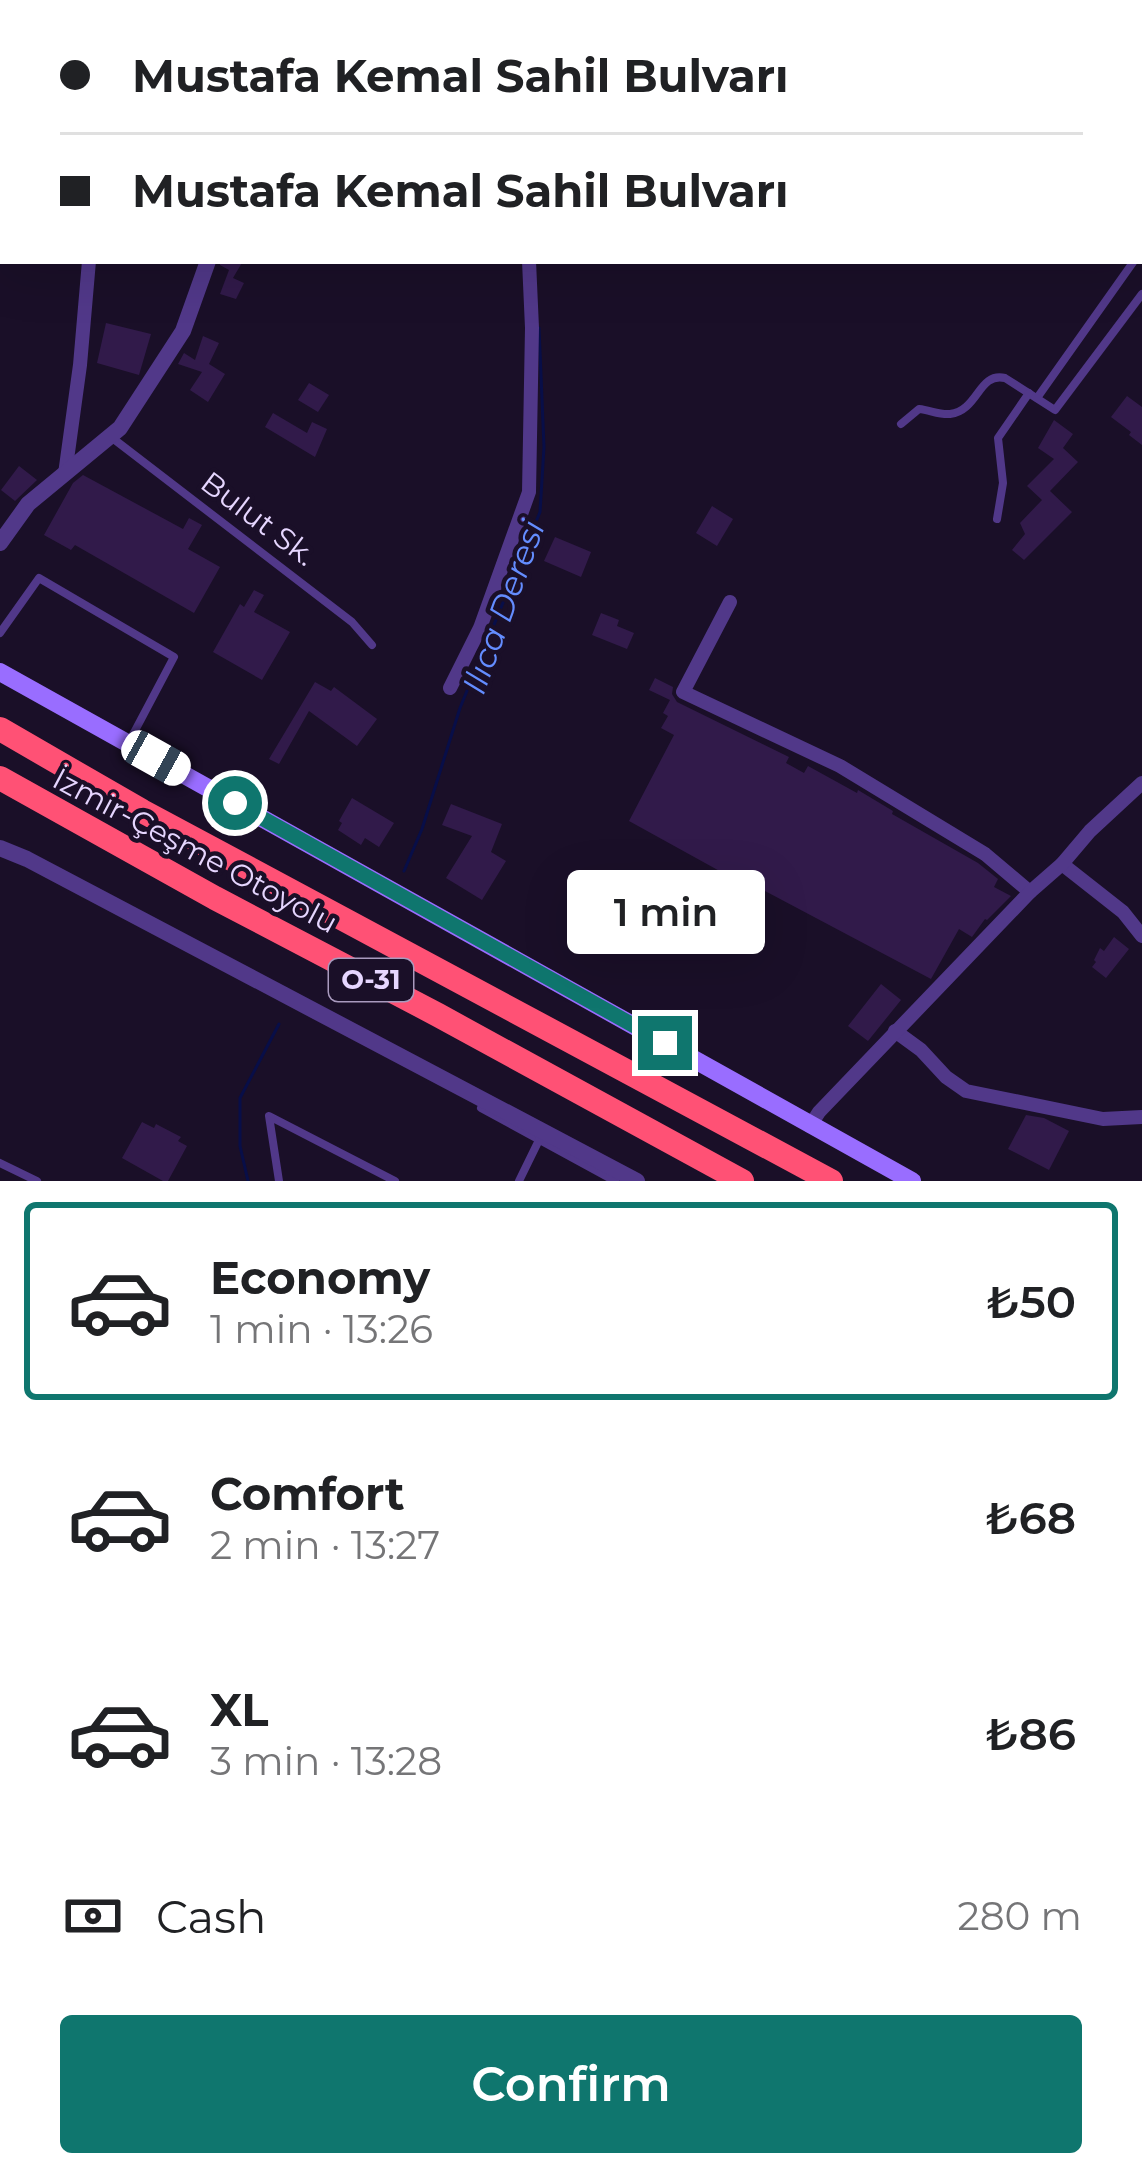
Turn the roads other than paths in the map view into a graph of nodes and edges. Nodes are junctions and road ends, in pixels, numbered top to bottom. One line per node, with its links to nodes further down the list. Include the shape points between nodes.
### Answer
1 (89, 264): 9 (street)
2 (207, 264): 8 (street, via 183,331)
3 (529, 264): 16 (street, via 529,492)
4 (1132, 264): 6 (lane)
5 (1142, 294): 6 (lane, via 1055,410)
6 (1033, 396): 7 (lane, via 996,376 963,409 920,409); 10 (lane, via 998,438)
7 (901, 424)
8 (110, 436): 9 (street); 14 (lane, Bulut Sk.)
9 (65, 474): 11 (street, via 28,504)
10 (997, 519)
11 (0, 543)
12 (730, 602): 23 (street, via 683,692 840,766 986,854)
13 (0, 633): 18 (lane, via 39,578 174,657)
14 (372, 645)
15 (0, 672): 18 (main road)
16 (450, 688)
17 (0, 729): 37 (highway, İzmir-Çeşme Otoyolu / O-31)
18 (128, 743): 27 (main road)
19 (0, 778): 36 (highway, İzmir-Çeşme Otoyolu / O-31)
20 (1142, 783): 22 (street)
21 (0, 844): 28 (street)
22 (1062, 864): 23 (street); 24 (street)
23 (1030, 892): 25 (street)
24 (1142, 936)
25 (896, 1030): 26 (street, via 966,1091 1103,1119); 27 (street)
26 (1142, 1117)
27 (810, 1126): 38 (main road)
28 (541, 1135): 30 (lane); 34 (lane); 35 (street)
29 (0, 1163): 31 (lane)
30 (522, 1180)
31 (37, 1181)
32 (279, 1181): 33 (lane, via 269,1116)
33 (395, 1181)
34 (615, 1181)
35 (638, 1181)
36 (742, 1181)
37 (831, 1181)
38 (912, 1181)

